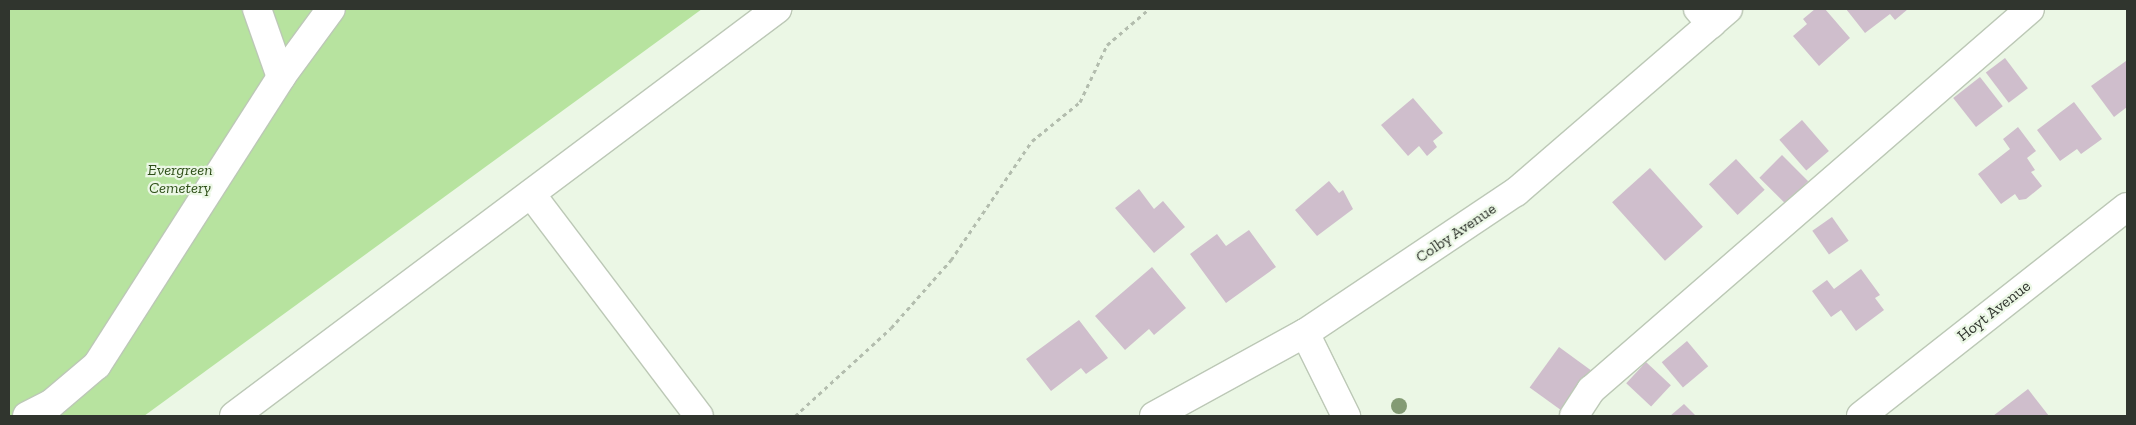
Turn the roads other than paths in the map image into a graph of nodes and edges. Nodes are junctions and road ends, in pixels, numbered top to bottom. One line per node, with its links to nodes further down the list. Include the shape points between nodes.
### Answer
1 (257, 9): 6 (main road)
2 (331, 9): 6 (main road)
3 (777, 9): 7 (main road)
4 (2030, 9): 15 (main road, via 1591,390)
5 (1712, 14): 9 (main road, Colby Avenue, via 1516,192)
6 (281, 77): 10 (main road, via 97,365 51,404)
7 (531, 194): 11 (main road); 12 (main road)
8 (2127, 207): 16 (main road, Hoyt Avenue)
9 (1305, 334): 13 (main road, Colby Avenue); 14 (main road)
10 (27, 416)
11 (234, 416)
12 (699, 416)
13 (1154, 416)
14 (1346, 416)
15 (1574, 416)
16 (1861, 416)

